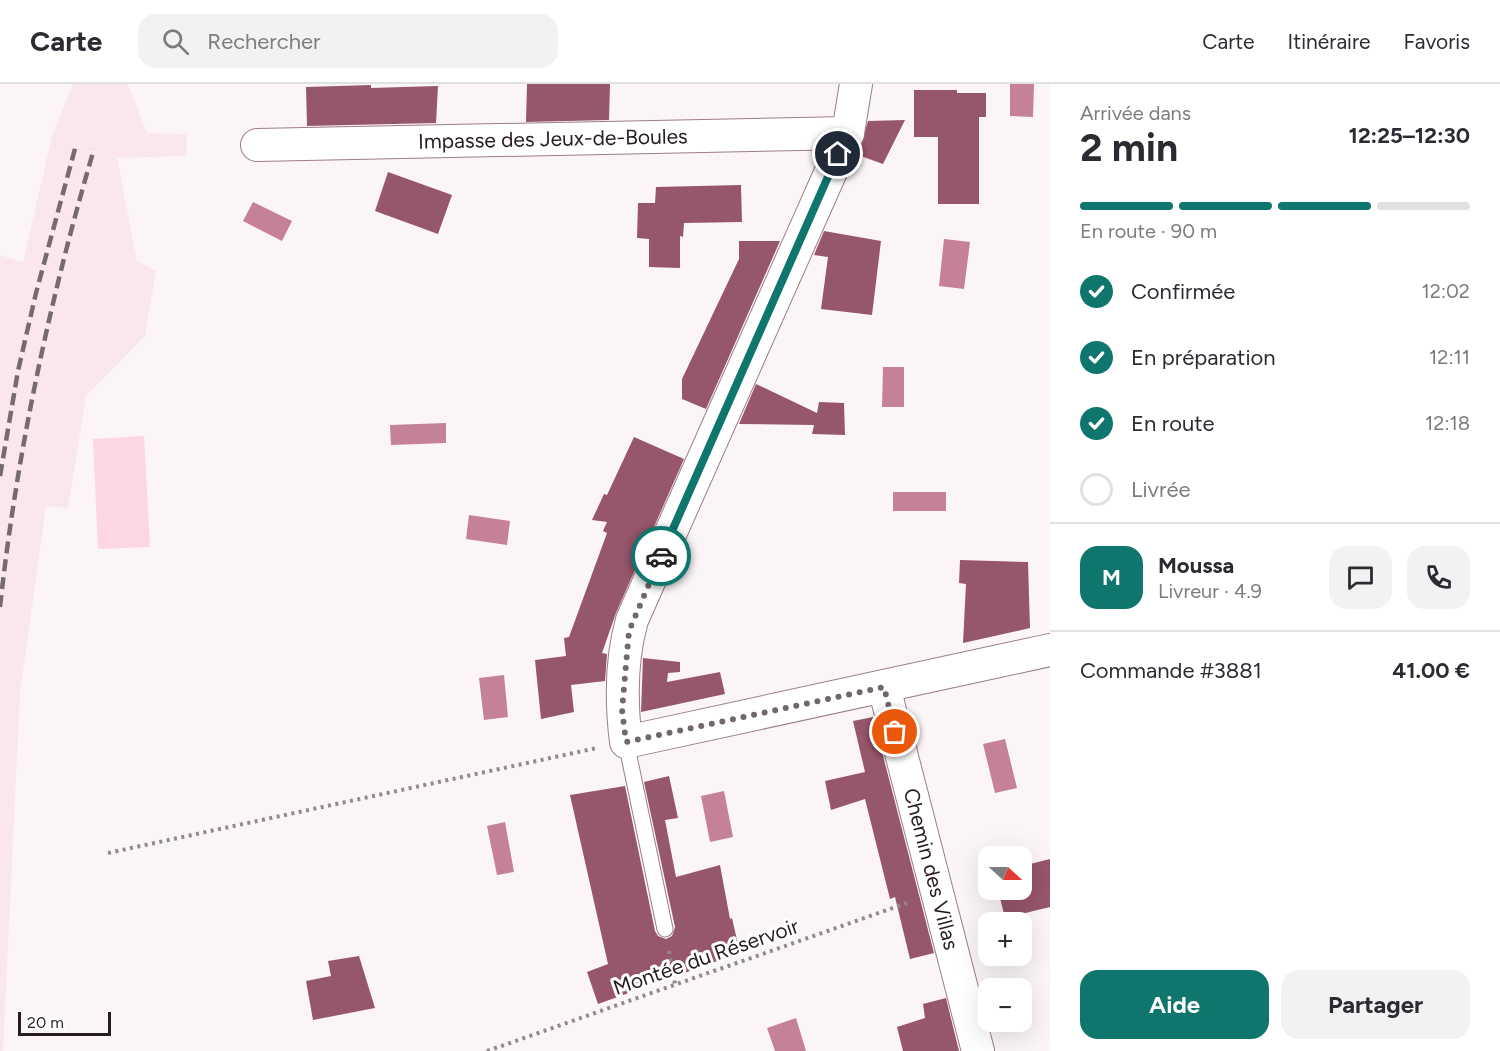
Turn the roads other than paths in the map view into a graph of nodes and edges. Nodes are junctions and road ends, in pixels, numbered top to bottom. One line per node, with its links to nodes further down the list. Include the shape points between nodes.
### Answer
1 (856, 84): 2 (street)
2 (848, 133): 3 (street, Impasse des Jeux-de-Boules); 6 (street, via 632,620 622,710)
3 (257, 145)
4 (1050, 650): 5 (street)
5 (884, 687): 6 (street); 8 (street, Chemin des Villas)
6 (626, 742): 7 (lane)
7 (665, 929)
8 (978, 1051)

